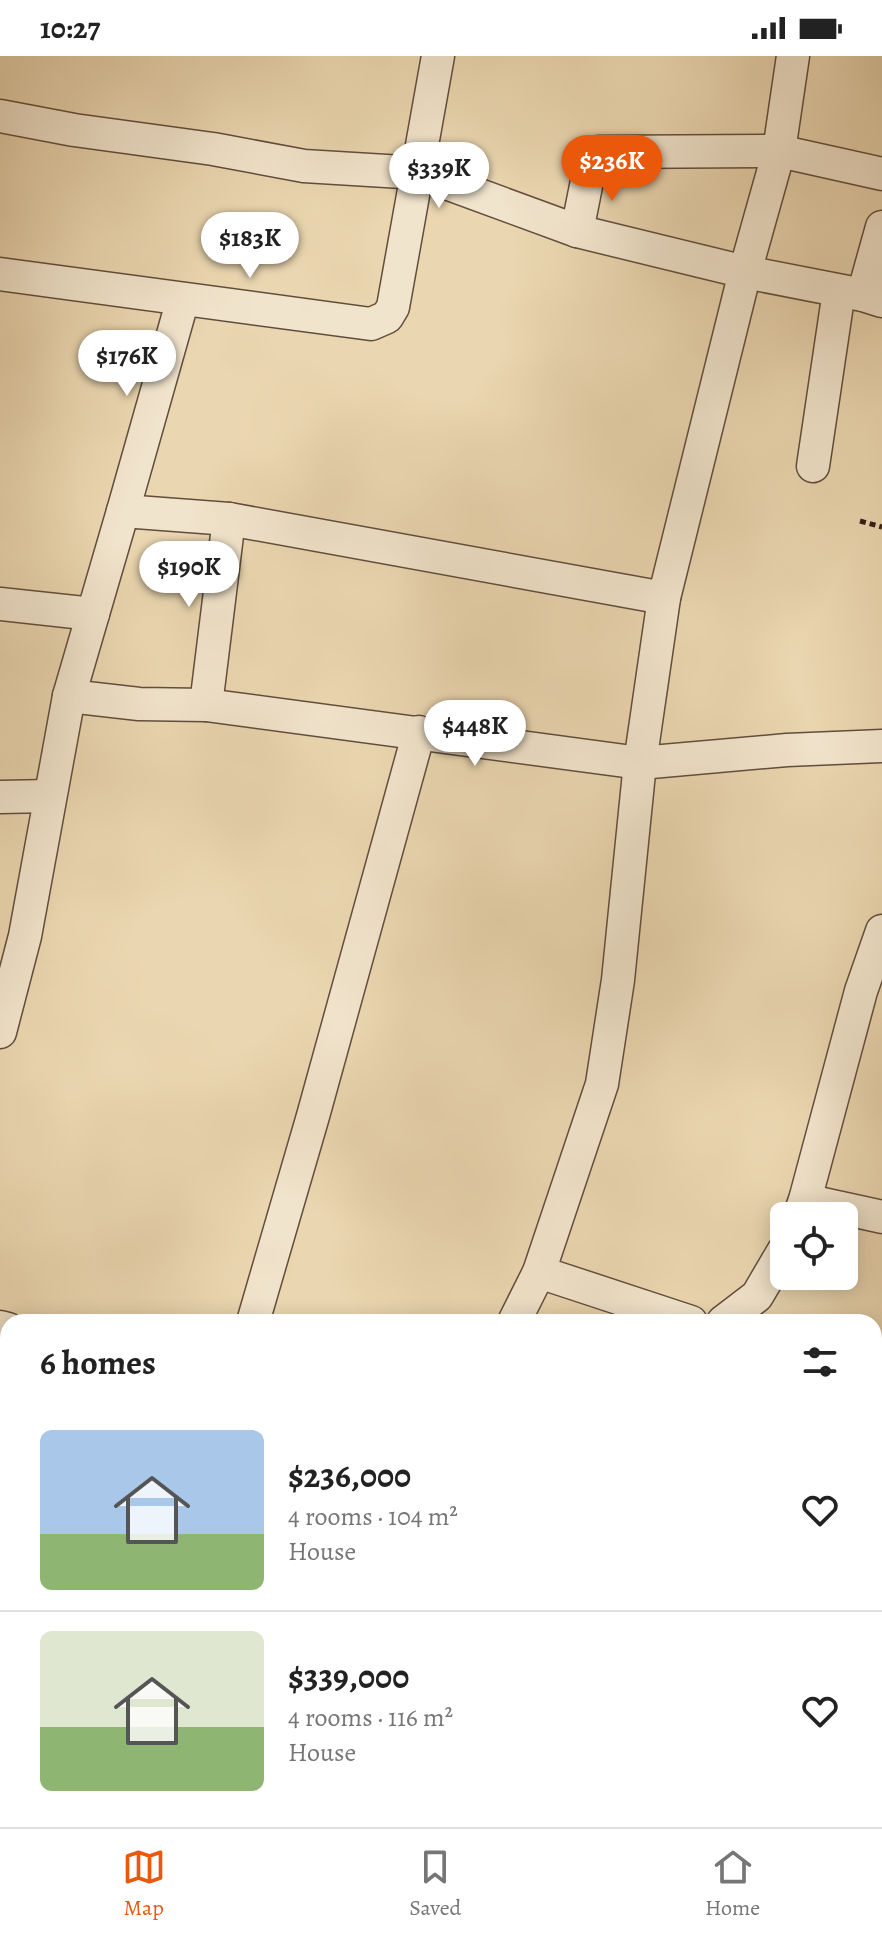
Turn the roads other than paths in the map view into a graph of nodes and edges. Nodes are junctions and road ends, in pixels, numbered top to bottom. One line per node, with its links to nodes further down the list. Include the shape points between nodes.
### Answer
1 (438, 56): 5 (street)
2 (793, 56): 4 (street)
3 (0, 116): 5 (street, via 304,166)
4 (779, 151): 6 (street); 8 (street, via 598,152 591,161); 9 (street)
5 (419, 173): 8 (street); 12 (street, via 393,307 380,322)
6 (882, 174)
7 (882, 227): 11 (street)
8 (577, 231): 9 (street)
9 (745, 272): 11 (street); 16 (street)
10 (0, 274): 12 (street)
11 (861, 296): 13 (street)
12 (183, 299): 14 (street)
13 (813, 466)
14 (123, 511): 15 (street); 18 (street)
15 (229, 519): 16 (street); 20 (street)
16 (664, 598): 23 (street)
17 (0, 604): 18 (street)
18 (93, 614): 19 (street)
19 (69, 696): 20 (street); 24 (street)
20 (206, 705): 21 (street)
21 (419, 732): 23 (street); 33 (street)
22 (882, 746): 23 (street)
23 (640, 763): 31 (street, via 602,1084)
24 (50, 796): 25 (street); 27 (street, via 25,936)
25 (0, 797)
26 (882, 931): 28 (street)
27 (0, 1032)
28 (804, 1202)
29 (858, 1214): 30 (street)
30 (882, 1217)
31 (539, 1272): 34 (street); 35 (street)
32 (770, 1274): 36 (street, via 757,1296)
33 (255, 1314)
34 (518, 1314)
35 (667, 1314)
36 (733, 1314)

